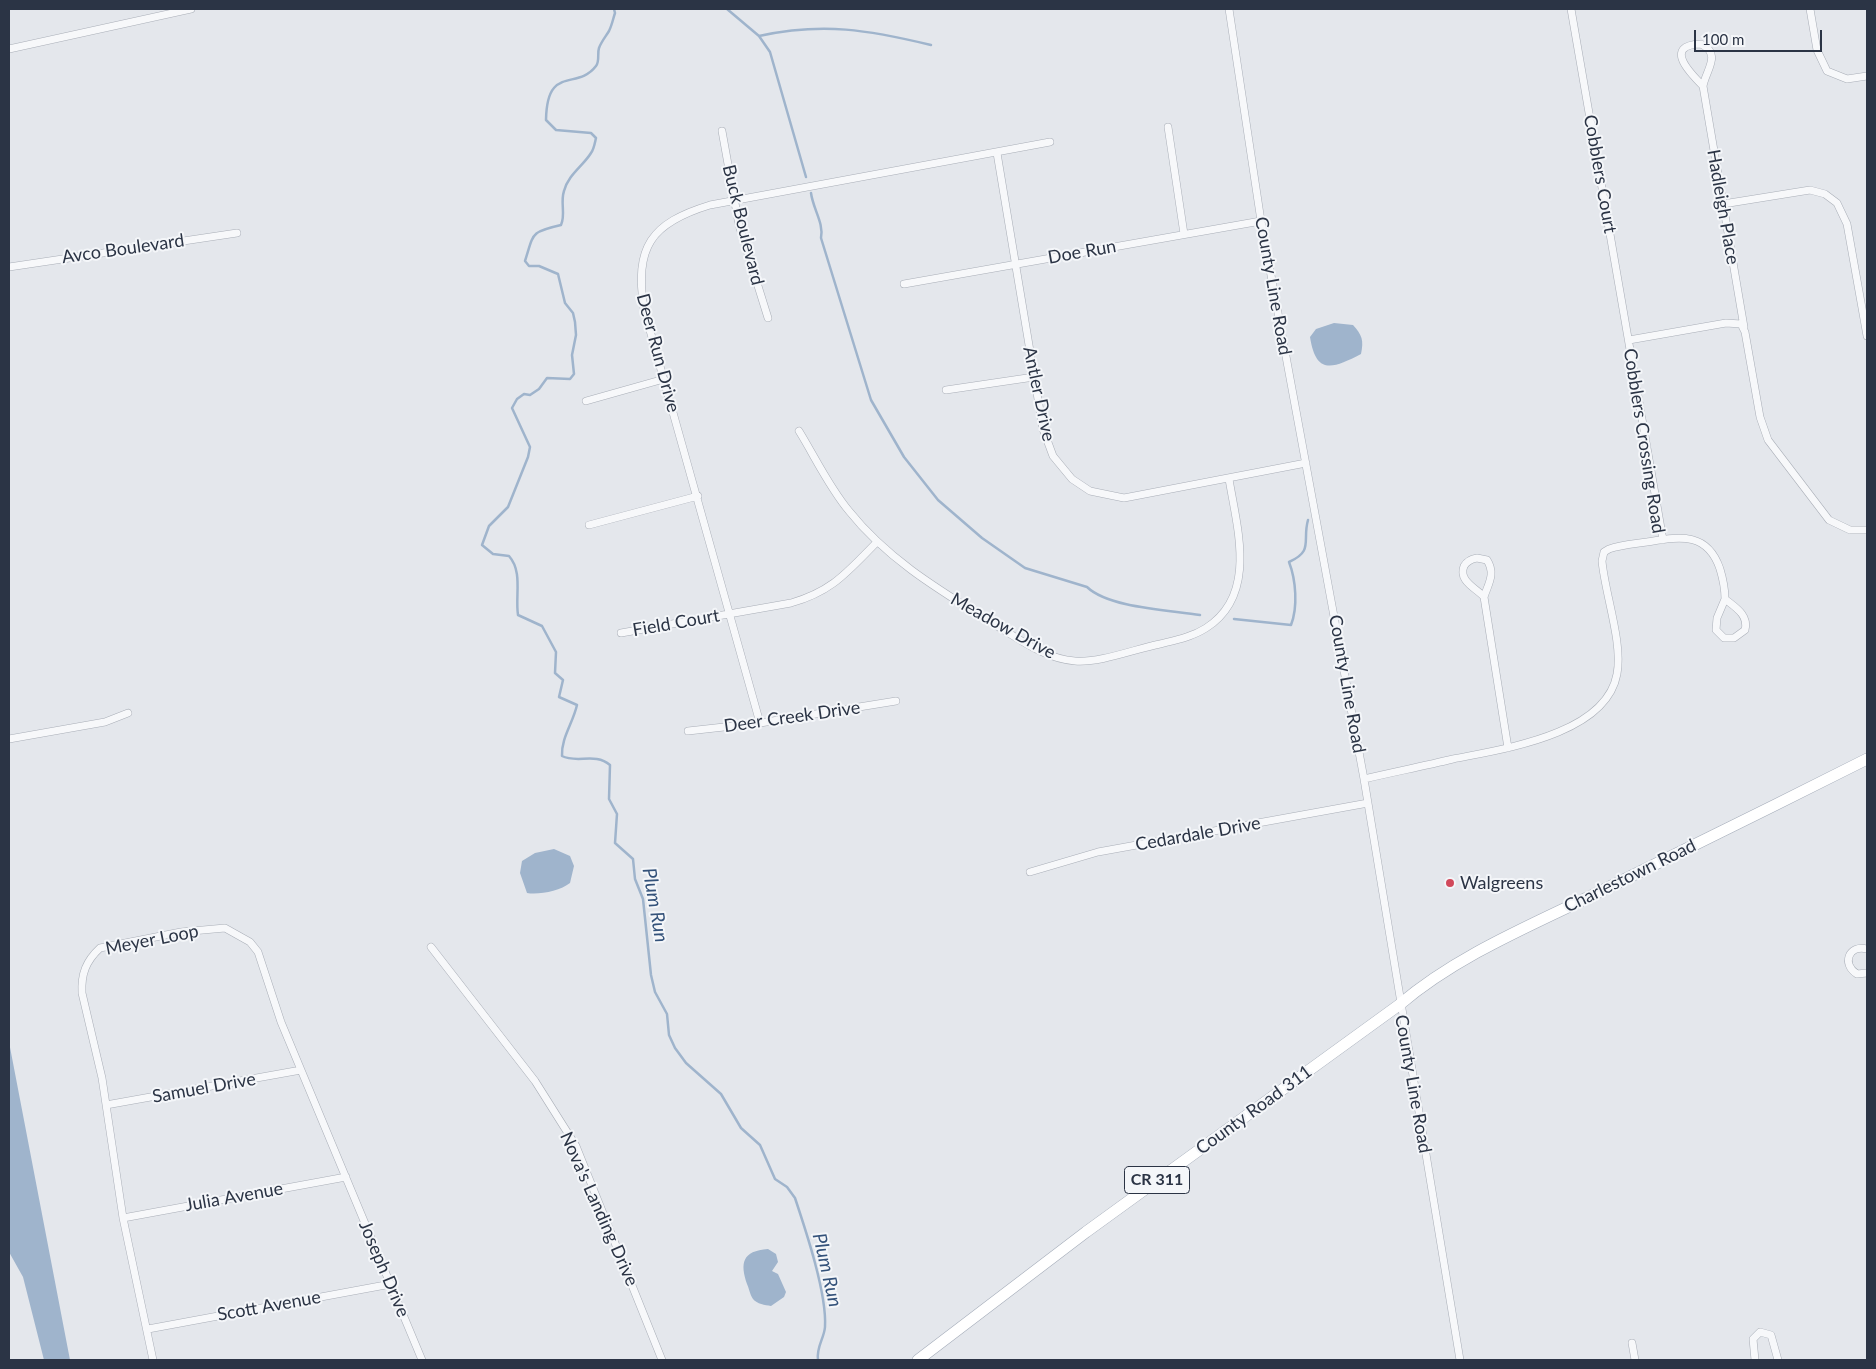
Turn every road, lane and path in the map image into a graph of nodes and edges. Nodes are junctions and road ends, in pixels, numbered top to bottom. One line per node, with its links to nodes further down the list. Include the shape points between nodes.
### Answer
1 (191, 9): 5 (street)
2 (1229, 9): 14 (street, County Line Road)
3 (1570, 9): 23 (street, Cobblers Court)
4 (1810, 9): 6 (street, via 1822,66 1847,79)
5 (9, 49)
6 (1867, 76)
7 (1703, 86): 7 (street, Hadleigh Place, via 1712,56 1706,46 1695,44 1685,49 1682,59); 13 (street, Hadleigh Place)
8 (1168, 127): 16 (street)
9 (722, 131): 12 (street, Buck Boulevard)
10 (1050, 142): 11 (street, Deer Run Drive)
11 (997, 153): 12 (street, Deer Run Drive); 17 (street, Antler Drive)
12 (733, 200): 20 (street, Buck Boulevard); 25 (street, Deer Run Drive, via 672,218 658,232 644,258 640,276 644,309)
13 (1723, 204): 21 (street, Hadleigh Place); 22 (street, via 1810,190 1825,194 1837,203 1847,224)
14 (1261, 221): 16 (street, Doe Run); 29 (street, County Line Road)
15 (237, 233): 18 (street, Avco Boulevard)
16 (1184, 234): 17 (street, Doe Run)
17 (1015, 265): 19 (street, Doe Run); 24 (street, Antler Drive)
18 (9, 267)
19 (904, 284)
20 (768, 318)
21 (1744, 328): 23 (street, Cobblers Crossing Road, via 1733,323); 33 (street, via 1760,417 1768,440 1829,520 1850,530)
22 (1867, 336)
23 (1629, 340): 34 (street, Cobblers Crossing Road)
24 (1034, 377): 26 (street); 30 (street, Antler Drive, via 1053,456 1072,479 1090,491 1124,498)
25 (664, 379): 27 (street); 31 (street, Deer Run Drive)
26 (946, 390)
27 (586, 401)
28 (799, 431): 35 (street, Meadow Drive, via 848,510)
29 (1306, 463): 30 (street, Antler Drive); 47 (street, County Line Road)
30 (1229, 479): 35 (street, Meadow Drive, via 1242,564 1232,599 1218,619 1182,638 1084,661 1053,657 1028,645 930,585)
31 (698, 496): 32 (street); 38 (street, Deer Run Drive)
32 (589, 525)
33 (1867, 530)
34 (1663, 540): 37 (street, via 1687,538 1708,549 1722,575); 45 (street, Cobblers Crossing Road, via 1614,548 1604,552 1602,557 1618,662 1615,682 1606,700 1573,724 1544,738)
35 (878, 542): 38 (street, Field Court, via 836,582 814,596)
36 (1484, 597): 36 (street, via 1492,579 1492,569 1487,560 1473,558 1464,565 1463,576); 45 (street)
37 (1724, 599): 37 (street, via 1716,630 1724,638 1734,638 1745,630 1746,621)
38 (731, 613): 39 (street, Field Court); 42 (street, Deer Run Drive)
39 (621, 633)
40 (896, 701): 42 (street, Deer Creek Drive)
41 (128, 713): 44 (street, via 105,722)
42 (760, 723): 43 (street, Deer Creek Drive)
43 (688, 731)
44 (9, 739)
45 (1508, 748): 47 (street, Cobblers Crossing Road)
46 (1867, 759): 53 (main road, Charlestown Road, via 1512,935 1444,972)
47 (1364, 779): 48 (street, County Line Road)
48 (1368, 803): 49 (street, Cedardale Drive, via 1098,852); 53 (street, County Line Road)
49 (1030, 872)
50 (431, 947): 63 (street, Nova's Landing Drive, via 534,1081 576,1146)
51 (1867, 949): 52 (street, via 1850,952 1848,962 1857,974)
52 (1867, 973)
53 (1400, 1005): 64 (main road, County Road 311 / CR 311, via 1086,1232); 65 (street, County Line Road)
54 (301, 1070): 55 (street, Samuel Drive); 55 (street, Meyer Loop, via 258,952 250,942 226,928 181,932 100,948 85,968 82,993); 56 (street, Meyer Loop)
55 (106, 1105): 57 (street, Meyer Loop)
56 (346, 1177): 57 (street, Julia Avenue); 58 (street, Joseph Drive)
57 (123, 1218): 59 (street, Meyer Loop)
58 (391, 1284): 59 (street, Scott Avenue); 62 (street, Joseph Drive)
59 (148, 1328): 61 (street, Meyer Loop)
60 (1632, 1343): 66 (street)
61 (153, 1360)
62 (422, 1360)
63 (662, 1360)
64 (918, 1360)
65 (1460, 1360)
66 (1635, 1360)
67 (1755, 1360): 68 (street, via 1753,1339 1760,1332 1771,1335)
68 (1778, 1360)

